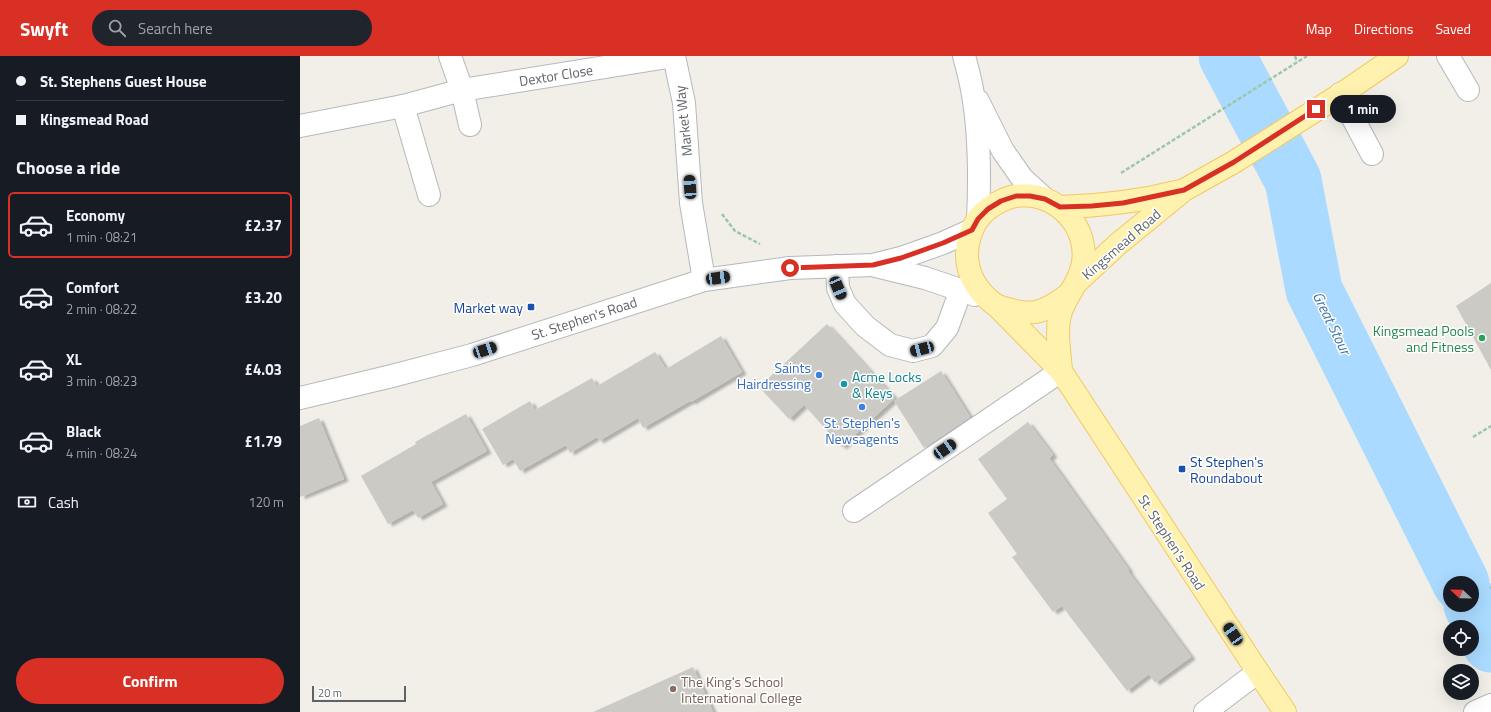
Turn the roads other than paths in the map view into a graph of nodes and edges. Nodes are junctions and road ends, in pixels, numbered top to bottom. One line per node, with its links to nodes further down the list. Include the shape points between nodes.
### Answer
1 (450, 56): 7 (street)
2 (674, 56): 7 (street, Dextor Close); 20 (street, Market Way, via 684,103 691,202)
3 (964, 56): 6 (street)
4 (1397, 56): 9 (main road, Kingsmead Road)
5 (1448, 56): 8 (street)
6 (972, 89): 16 (street, via 1003,151 1022,178); 17 (street, via 980,182)
7 (462, 90): 10 (street, Dextor Close); 11 (street)
8 (1468, 90)
9 (1340, 94): 13 (street); 14 (main road, Kingsmead Road, via 1234,162)
10 (403, 106): 12 (street, Dextor Close); 15 (street)
11 (470, 125)
12 (300, 126)
13 (1372, 154)
14 (1184, 190): 16 (main road, Kingsmead Road, via 1123,203 1092,206); 21 (main road, Kingsmead Road, via 1118,244)
15 (428, 195)
16 (1053, 203): 17 (main road, St. Stephen's Road, via 1030,196 1016,196 988,209); 21 (main road, via 1072,219 1080,234 1084,250 1083,267)
17 (975, 225): 18 (street, St. Stephen's Road, via 943,243); 23 (main road, St. Stephen's Road, via 967,249 968,267 975,284)
18 (873, 265): 19 (street, St. Stephen's Road); 22 (street, St. Stephen's Road)
19 (837, 266): 20 (street, St. Stephen's Road, via 790,268); 22 (street, via 838,288 845,304 865,326 890,345 913,351 932,346 948,328)
20 (704, 280): 25 (street, St. Stephen's Road, via 472,355)
21 (1073, 288): 23 (main road, St. Stephen's Road, via 1054,306 1035,313 1016,312); 24 (main road, via 1059,318)
22 (961, 290): 23 (street, St. Stephen's Road)
23 (992, 303): 24 (main road, St. Stephen's Road)
24 (1060, 371): 26 (street); 27 (main road, St. Stephen's Road)
25 (300, 398)
26 (854, 511)
27 (1258, 672): 29 (street); 30 (main road, St. Stephen's Road)
28 (1491, 705): 31 (street)
29 (1205, 712)
30 (1286, 712)
31 (1475, 712)

